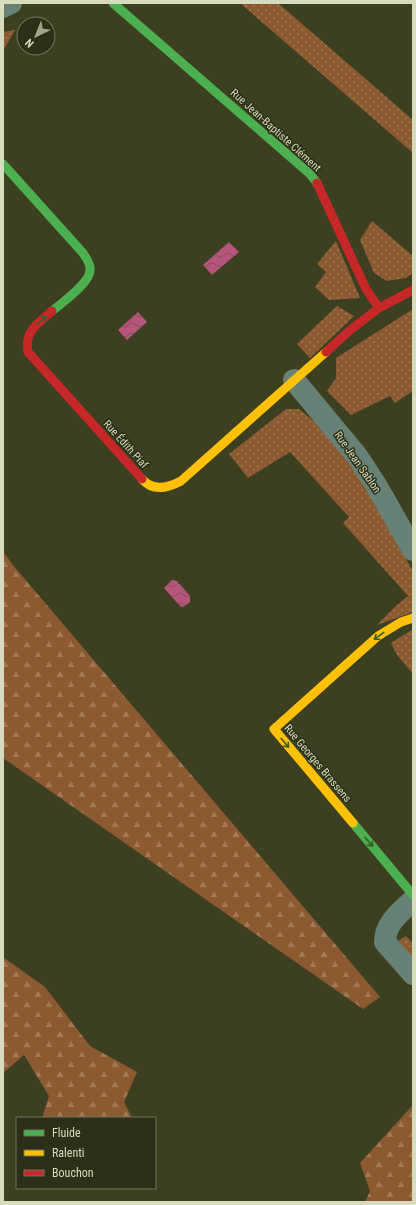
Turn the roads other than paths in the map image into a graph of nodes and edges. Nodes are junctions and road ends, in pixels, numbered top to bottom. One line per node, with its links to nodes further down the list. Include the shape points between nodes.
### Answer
1 (11, 3): 3 (street)
2 (113, 3): 6 (street, Rue Jean-Baptiste Clément, via 310,174 319,185 366,289)
3 (3, 7)
4 (3, 164): 7 (street, Rue Édith Piaf, one-way to 4, via 181,481 170,487 157,488 145,483 28,352 27,337 32,329 86,281 91,274 90,264)
5 (413, 290): 6 (street, Rue Édith Piaf)
6 (379, 308): 7 (street, Rue Édith Piaf)
7 (294, 380): 8 (street, Rue Jean Sablon, via 357,456)
8 (413, 550)
9 (413, 618): 10 (street, Rue Georges Brassens, one-way to 10, via 378,636 274,729)
10 (413, 895)
11 (413, 900): 12 (street, via 388,925 385,942)
12 (413, 974)

